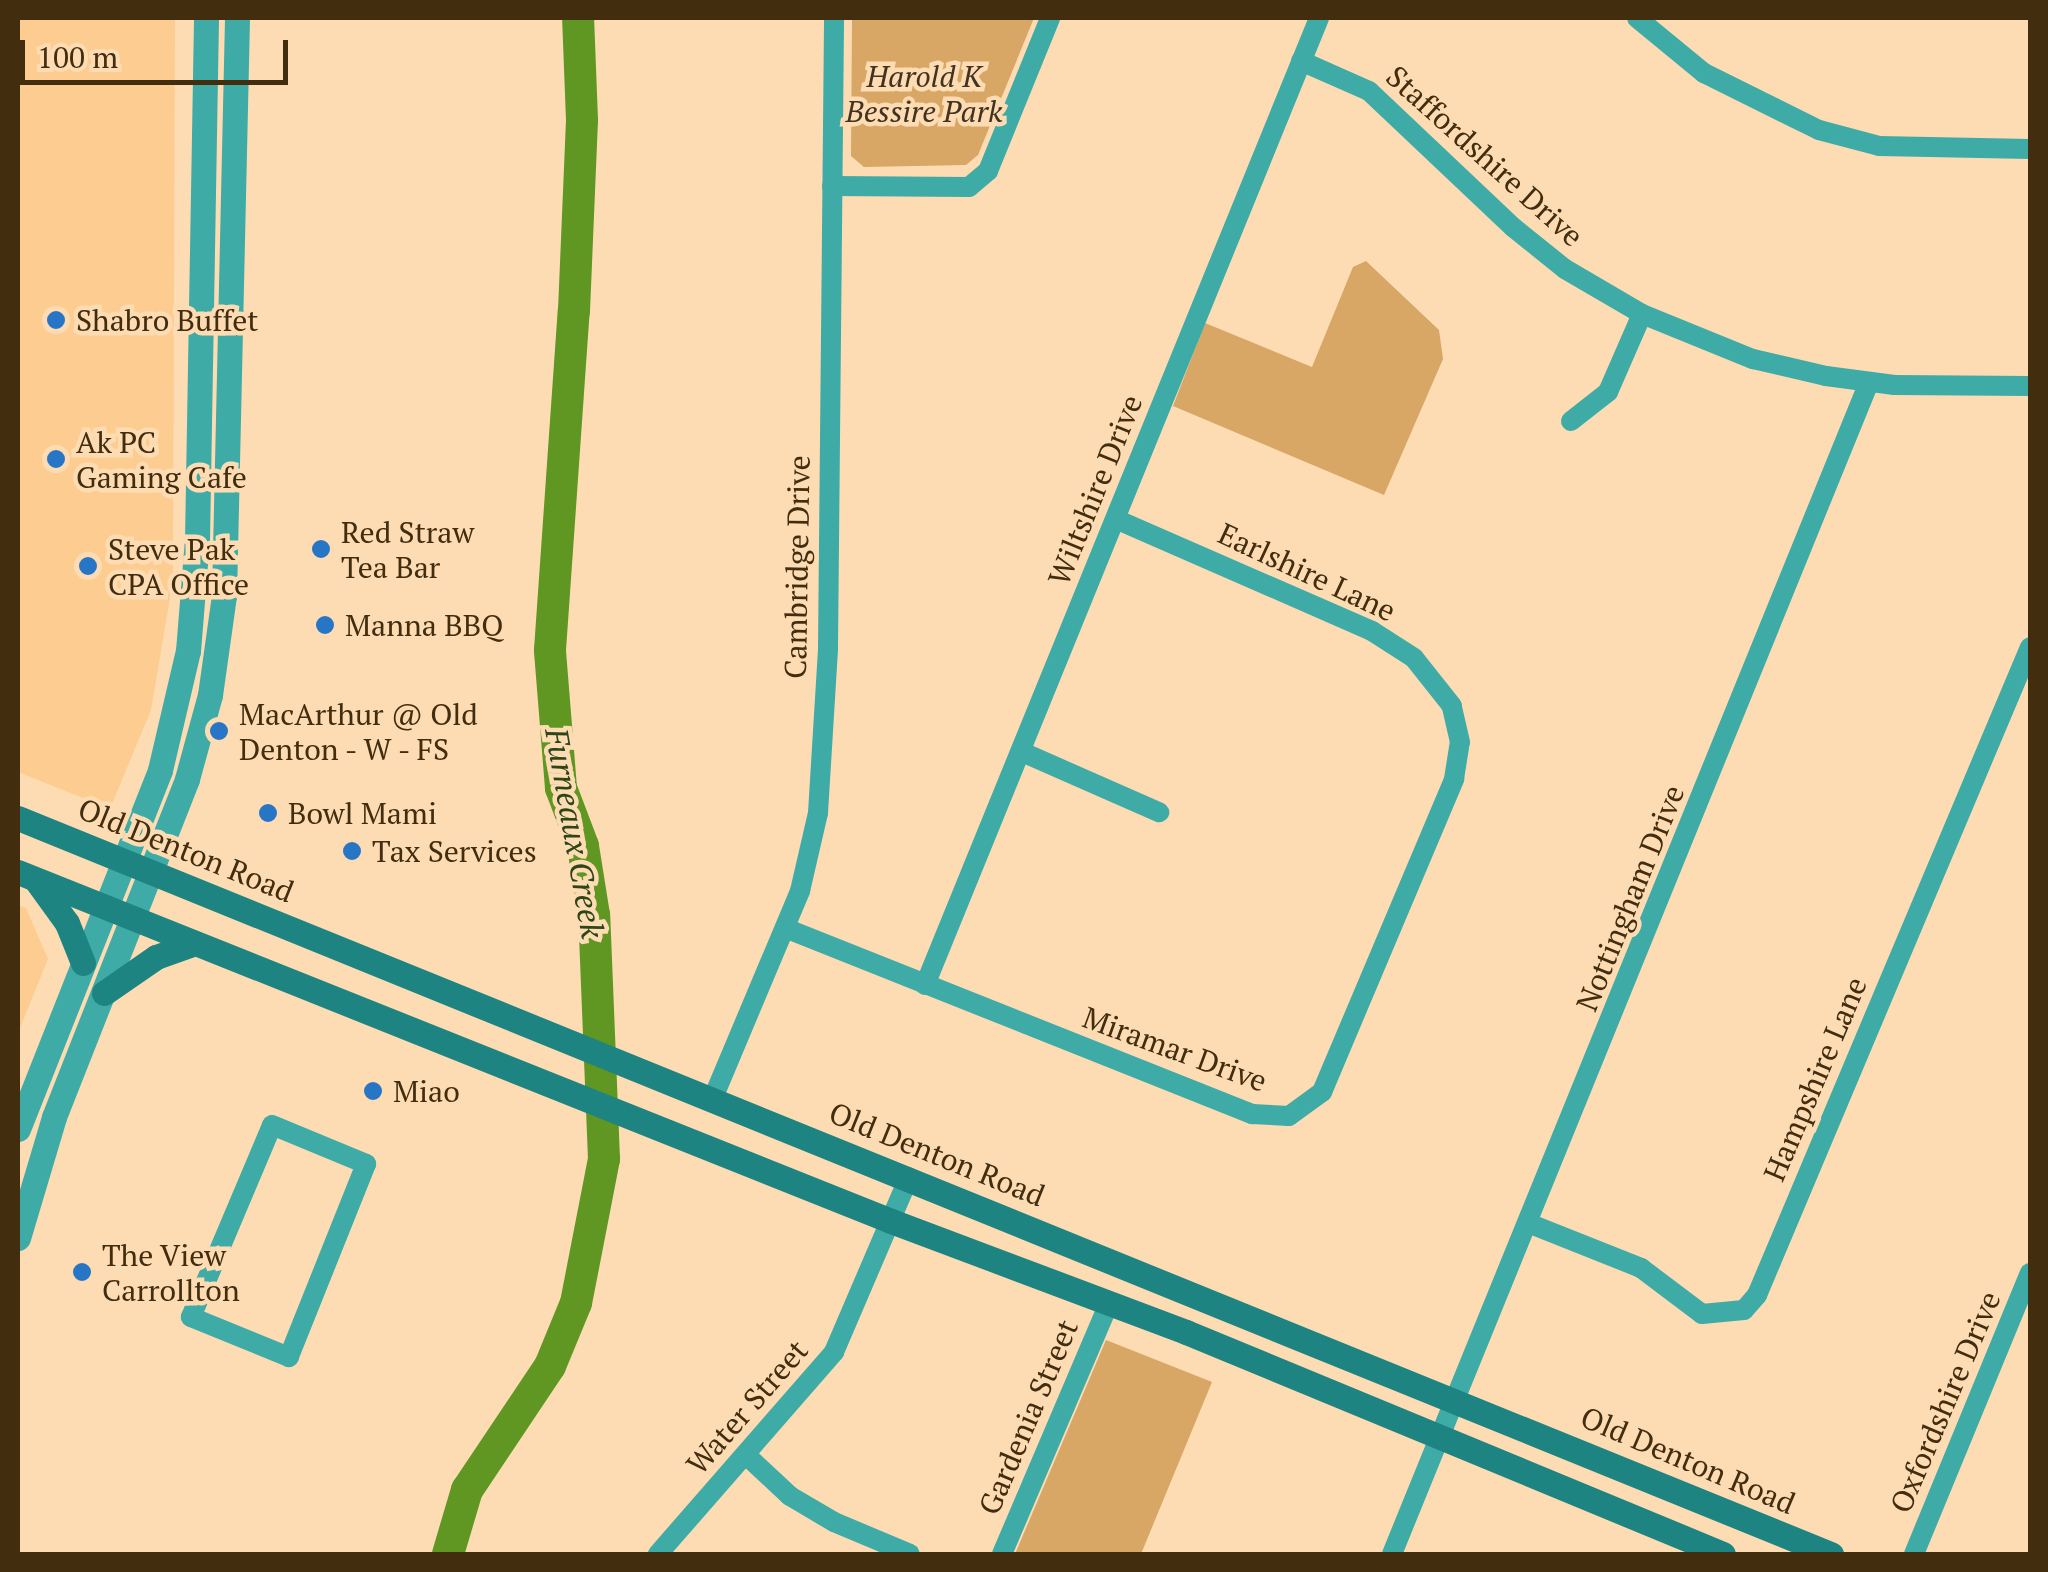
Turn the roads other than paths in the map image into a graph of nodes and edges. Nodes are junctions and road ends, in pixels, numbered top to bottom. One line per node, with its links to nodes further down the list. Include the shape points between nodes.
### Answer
1 (206, 18): 11 (street)
2 (236, 18): 12 (street)
3 (834, 18): 9 (street, Cambridge Drive)
4 (1050, 18): 9 (street, via 988,171 970,187)
5 (1319, 18): 7 (street, Wiltshire Drive)
6 (1637, 18): 8 (street, via 1704,73 1819,130 1878,146)
7 (1301, 60): 10 (street, Staffordshire Drive, via 1368,90 1526,238); 16 (street, Wiltshire Drive)
8 (2030, 149)
9 (832, 186): 27 (street, Cambridge Drive, via 828,648 819,795 810,858)
10 (1642, 314): 13 (street, Staffordshire Drive, via 1753,359); 15 (street, via 1608,392)
11 (199, 329): 12 (street); 22 (street, via 197,540 188,651 169,741)
12 (229, 329): 23 (street, via 222,614 206,710)
13 (1870, 382): 14 (street, Staffordshire Drive); 37 (street, Nottingham Drive)
14 (2030, 386)
15 (1572, 421)
16 (1116, 518): 18 (street, Earlshire Lane, via 1372,630 1414,658); 19 (street, Wiltshire Drive)
17 (2030, 646): 37 (street, Hampshire Lane, via 1757,1295 1744,1310 1702,1314 1640,1268)
18 (1452, 706): 30 (street, Miramar Drive, via 1460,742 1454,779 1333,1072 1302,1110 1252,1114)
19 (1022, 752): 20 (street); 30 (street, Wiltshire Drive)
20 (1160, 812)
21 (18, 818): 22 (main road, Old Denton Road)
22 (126, 860): 23 (main road, Old Denton Road); 25 (street)
23 (154, 871): 26 (street); 32 (main road, Old Denton Road)
24 (26, 876): 25 (main road); 29 (main road, via 67,923)
25 (107, 908): 26 (main road); 29 (street)
26 (134, 919): 28 (main road); 31 (street)
27 (785, 928): 30 (street, Miramar Drive); 32 (street, Cambridge Drive)
28 (194, 944): 31 (main road, via 156,956); 36 (main road)
29 (84, 963): 33 (street)
30 (925, 985)
31 (104, 993): 38 (street, via 44,1147)
32 (713, 1098): 35 (main road, Old Denton Road)
33 (18, 1128)
34 (346, 1155): 34 (street, via 272,1125 190,1317 289,1357 366,1164)
35 (909, 1177): 36 (street, Water Street); 41 (main road, Old Denton Road)
36 (891, 1221): 40 (main road); 43 (street, Water Street, via 834,1352)
37 (1528, 1223): 41 (street, Nottingham Drive)
38 (18, 1238)
39 (2030, 1274): 50 (street, Oxfordshire Drive)
40 (1109, 1303): 42 (main road); 46 (street, Gardenia Street)
41 (1459, 1400): 42 (street, Nottingham Drive); 49 (main road, Old Denton Road)
42 (1444, 1437): 47 (street, Nottingham Drive); 48 (main road)
43 (746, 1455): 44 (street, Water Street); 45 (street, via 790,1496)
44 (658, 1554)
45 (910, 1554)
46 (1002, 1554)
47 (1392, 1554)
48 (1722, 1554)
49 (1831, 1554)
50 (1914, 1554)

